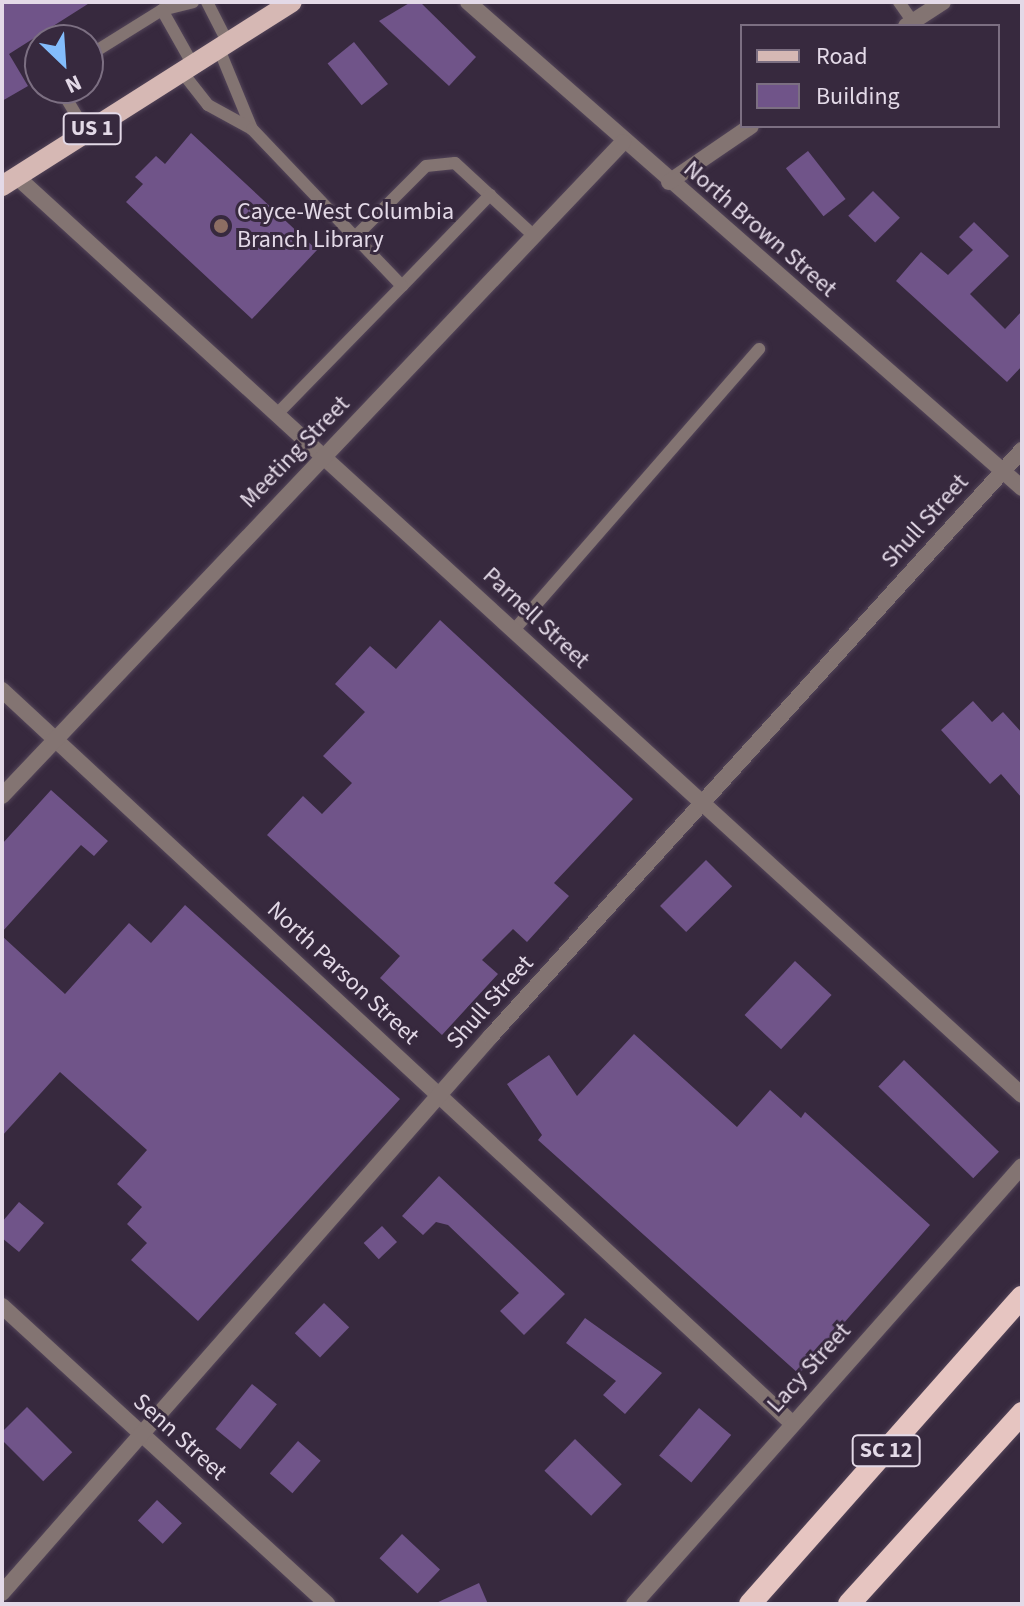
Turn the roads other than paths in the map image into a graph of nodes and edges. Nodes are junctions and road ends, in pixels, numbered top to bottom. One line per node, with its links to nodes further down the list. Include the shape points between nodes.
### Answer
1 (193, 2): 7 (lane)
2 (207, 2): 10 (lane)
3 (292, 2): 10 (main road, US 1)
4 (468, 2): 16 (street, North Brown Street)
5 (899, 2): 8 (lane)
6 (943, 2): 8 (street)
7 (162, 10): 9 (lane); 11 (lane)
8 (909, 24)
9 (104, 46)
10 (224, 46): 11 (main road, US 1); 14 (lane)
11 (188, 69): 14 (lane, via 208,105); 15 (main road, US 1)
12 (70, 104): 15 (lane)
13 (748, 128): 17 (street)
14 (252, 129): 21 (lane)
15 (87, 133): 18 (main road, US 1)
16 (623, 142): 17 (street, North Brown Street); 20 (street, Meeting Street)
17 (669, 182): 27 (street, North Brown Street)
18 (6, 183): 24 (street, Parnell Street)
19 (490, 195): 20 (lane); 21 (lane, via 455,163 426,166); 22 (lane)
20 (534, 236): 26 (street, Meeting Street)
21 (355, 237): 22 (lane)
22 (402, 286): 24 (lane)
23 (759, 349): 29 (lane)
24 (278, 413): 26 (street, Parnell Street)
25 (1022, 450): 27 (street, Shull Street)
26 (324, 455): 29 (street, Parnell Street); 31 (street, Meeting Street)
27 (1003, 471): 28 (street, North Brown Street); 33 (street, Shull Street)
28 (1022, 488)
29 (514, 630): 33 (street, Parnell Street)
30 (2, 690): 31 (street, North Parson Street)
31 (54, 739): 32 (street, Meeting Street); 35 (street, North Parson Street)
32 (2, 796)
33 (702, 803): 34 (street, Parnell Street); 35 (street, Shull Street)
34 (1022, 1095)
35 (438, 1096): 40 (street, North Parson Street); 41 (street, Shull Street)
36 (1022, 1166): 40 (street, Lacy Street)
37 (1022, 1297): 45 (highway, SC 12)
38 (2, 1306): 41 (street, Senn Street)
39 (1022, 1413): 46 (highway)
40 (792, 1423): 44 (street, Lacy Street)
41 (140, 1434): 42 (street, Shull Street); 43 (street, Senn Street)
42 (2, 1593)
43 (327, 1604)
44 (634, 1604)
45 (750, 1604)
46 (849, 1604)

